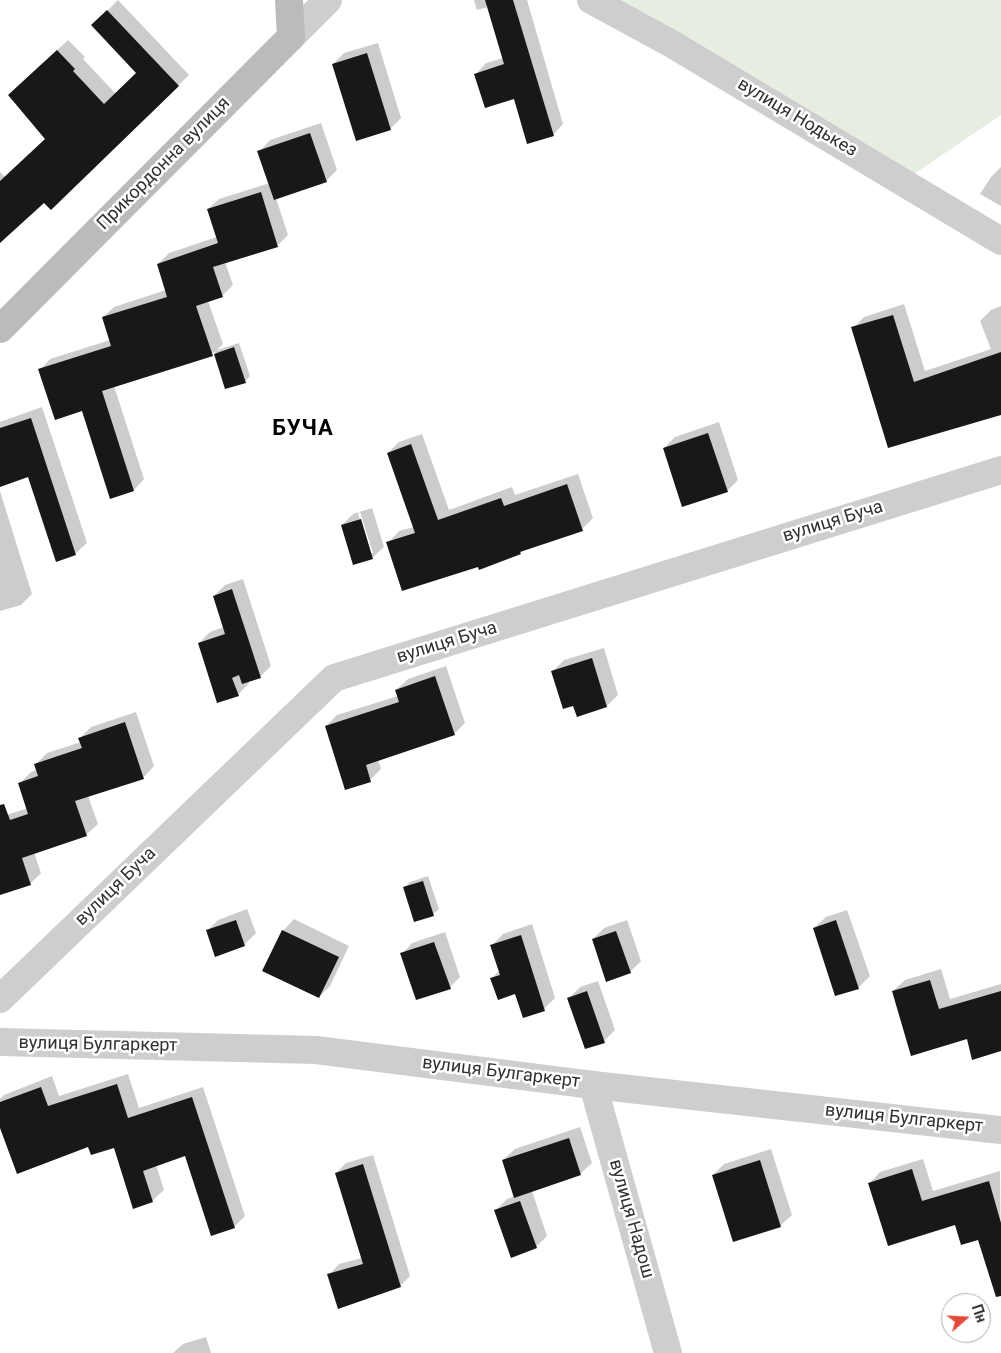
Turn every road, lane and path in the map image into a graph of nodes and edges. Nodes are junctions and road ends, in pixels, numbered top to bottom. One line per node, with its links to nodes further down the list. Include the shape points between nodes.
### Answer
1 (289, 0): 4 (main road)
2 (328, 0): 4 (street, Прикордонна вулиця)
3 (591, 0): 5 (street, вулиця Нодькез, via 672,44)
4 (290, 37): 6 (main road, Прикордонна вулиця)
5 (1001, 240)
6 (0, 329)
7 (1001, 470): 8 (street, вулиця Буча, via 334,678)
8 (0, 999)
9 (0, 1042): 10 (street, вулиця Булгаркерт, via 316,1050)
10 (593, 1085): 11 (street, вулиця Булгаркерт); 12 (street, вулиця Надош)
11 (1001, 1130)
12 (668, 1353)

